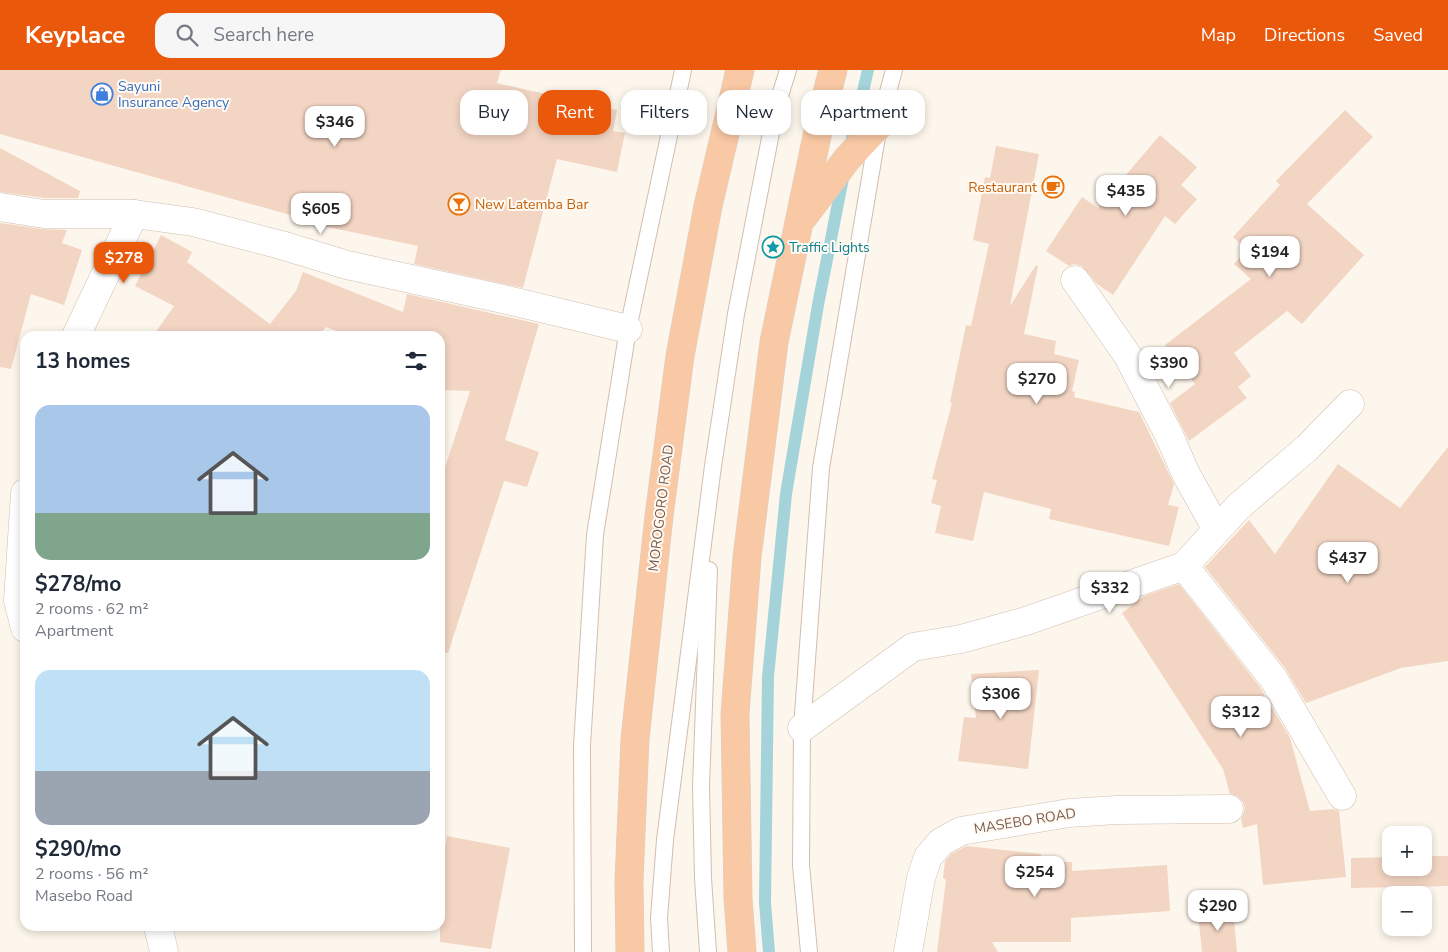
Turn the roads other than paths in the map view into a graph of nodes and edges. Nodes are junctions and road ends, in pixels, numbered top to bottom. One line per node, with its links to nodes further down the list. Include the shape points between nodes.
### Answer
1 (684, 70): 13 (lane)
2 (740, 70): 27 (highway, MOROGORO ROAD, via 708,206 680,356 659,516 635,739 629,881)
3 (788, 70): 16 (lane, via 775,112 736,314)
4 (833, 70): 11 (highway)
5 (894, 70): 6 (lane)
6 (888, 90)
7 (869, 135): 11 (highway)
8 (876, 135): 21 (lane, via 821,468)
9 (0, 207): 10 (street, via 44,214)
10 (134, 214): 13 (street, via 193,222 347,265); 14 (street)
11 (799, 222): 30 (highway, via 774,342 747,558 735,714)
12 (1074, 280): 17 (street, via 1128,356)
13 (628, 329): 26 (lane, via 595,535 582,746)
14 (78, 331)
15 (1350, 404): 17 (street, via 1307,448)
16 (713, 466): 28 (lane, via 665,840 659,918); 29 (lane, via 701,786)
17 (1216, 528): 18 (street)
18 (1184, 566): 21 (street, via 1026,621 913,647); 22 (street, via 1273,678)
19 (20, 569): 20 (street)
20 (20, 608)
21 (802, 728): 31 (lane, via 801,865)
22 (1342, 796)
23 (1229, 809): 32 (street, MASEBO ROAD, via 1116,810 961,831 942,842 928,857)
24 (159, 931): 25 (street)
25 (164, 952)
26 (582, 952)
27 (630, 952)
28 (661, 952)
29 (708, 952)
30 (742, 952)
31 (809, 952)
32 (908, 952)

